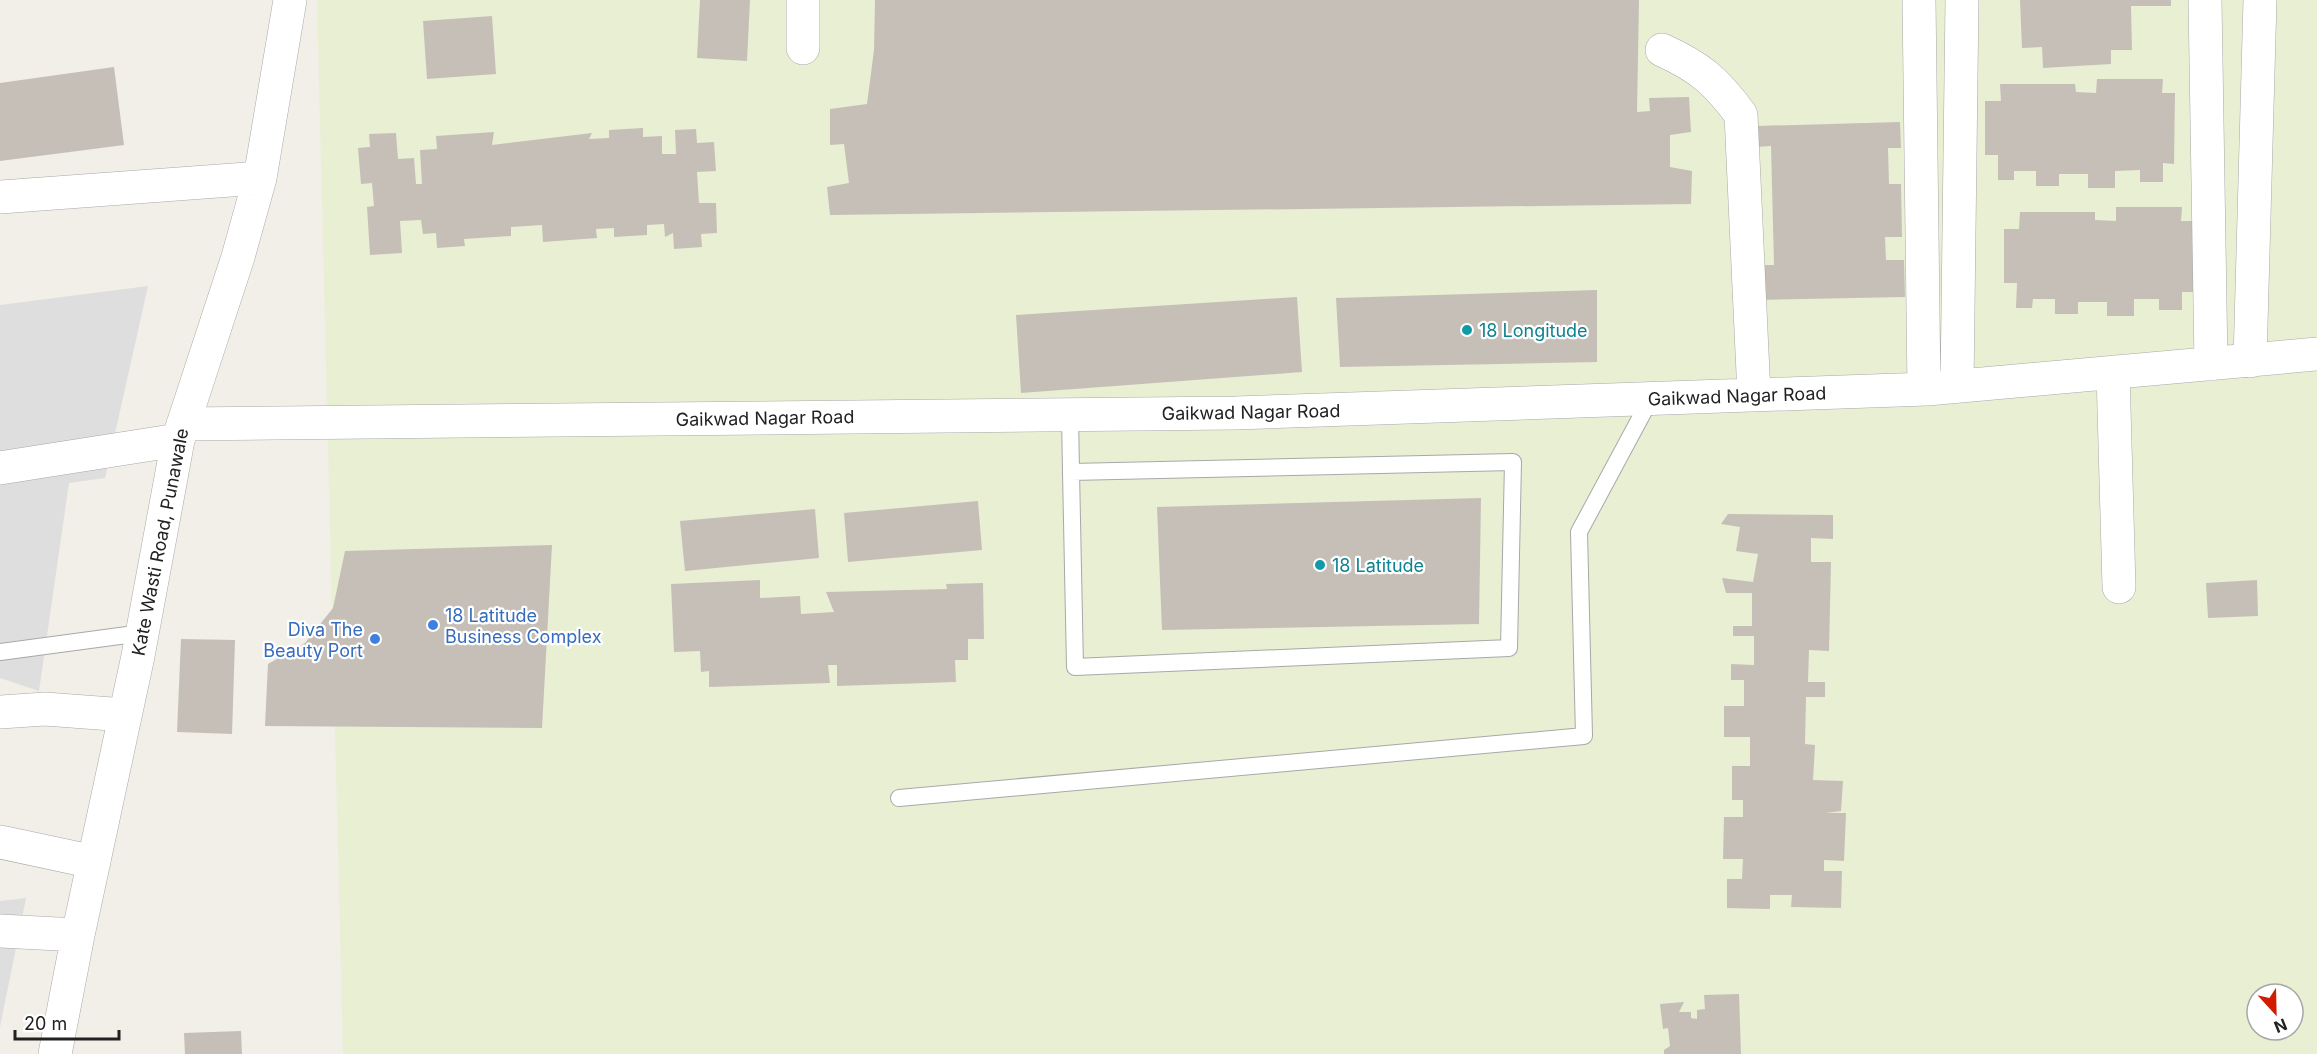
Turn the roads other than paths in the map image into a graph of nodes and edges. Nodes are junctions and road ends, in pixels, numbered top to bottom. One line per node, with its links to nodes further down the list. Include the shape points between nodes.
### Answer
1 (290, 0): 9 (street, Kate Wasti Road, Punawale)
2 (803, 0): 7 (street)
3 (1919, 0): 16 (street)
4 (1962, 0): 15 (street)
5 (2205, 0): 13 (street)
6 (2260, 0): 12 (street)
7 (803, 48)
8 (1662, 50): 17 (street, via 1692,63 1720,86 1741,115)
9 (260, 178): 10 (street); 20 (street, Kate Wasti Road, Punawale)
10 (0, 197)
11 (2317, 354): 12 (street, Gaikwad Nagar Road)
12 (2250, 361): 13 (street, Gaikwad Nagar Road)
13 (2211, 364): 14 (street, Gaikwad Nagar Road)
14 (2113, 372): 15 (street, Gaikwad Nagar Road); 23 (street)
15 (1957, 386): 16 (street, Gaikwad Nagar Road)
16 (1924, 389): 17 (street, Gaikwad Nagar Road)
17 (1754, 395): 18 (street, Gaikwad Nagar Road)
18 (1651, 398): 19 (street, Gaikwad Nagar Road); 28 (lane, via 1579,532 1584,736)
19 (1070, 415): 20 (street, Gaikwad Nagar Road); 22 (lane)
20 (180, 432): 21 (street, Gaikwad Nagar Road); 24 (street, Kate Wasti Road, Punawale)
21 (0, 468)
22 (1071, 472): 22 (lane, via 1075,667 1509,648 1513,462)
23 (2119, 587)
24 (142, 633): 25 (lane); 27 (street, Kate Wasti Road, Punawale)
25 (0, 652)
26 (0, 712): 27 (street, via 45,709)
27 (125, 715): 30 (street, Kate Wasti Road, Punawale)
28 (899, 798)
29 (0, 842): 30 (street)
30 (94, 862): 32 (street, Kate Wasti Road, Punawale)
31 (0, 931): 32 (street)
32 (78, 935): 33 (street, Kate Wasti Road, Punawale)
33 (55, 1054)

